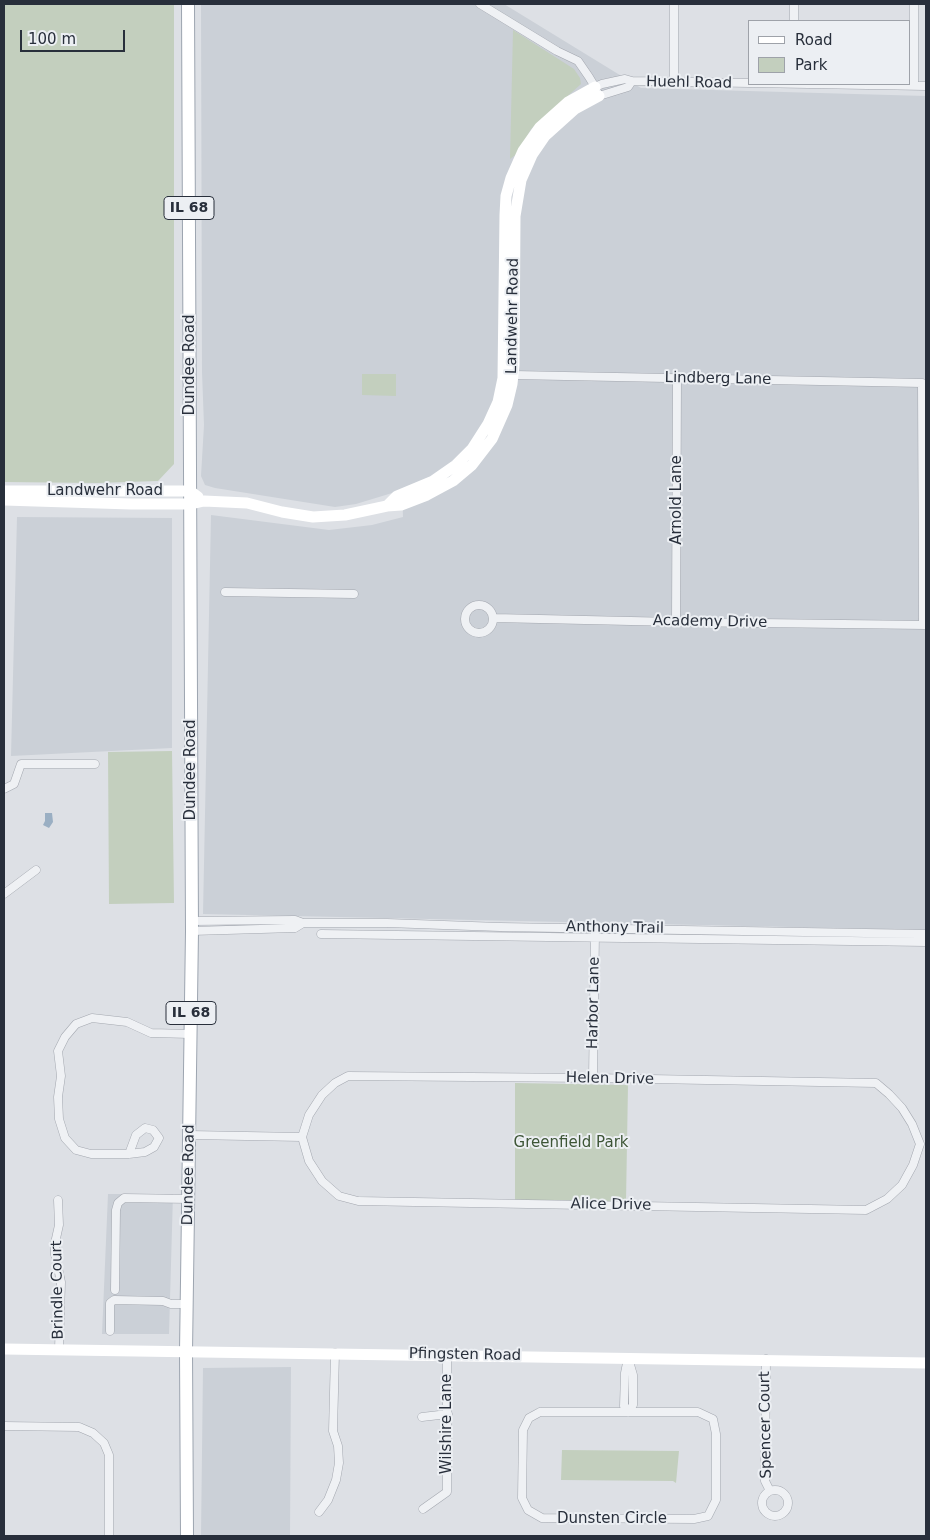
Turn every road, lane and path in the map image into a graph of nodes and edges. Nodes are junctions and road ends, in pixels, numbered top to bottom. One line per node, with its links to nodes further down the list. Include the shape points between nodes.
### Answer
1 (188, 4): 16 (main road, Dundee Road / IL 68)
2 (480, 4): 12 (street, via 578,62)
3 (674, 4): 7 (street)
4 (794, 4): 6 (street)
5 (914, 4): 10 (street)
6 (794, 20)
7 (674, 82): 8 (street, Huehl Road); 12 (street, Huehl Road, via 632,82 628,87)
8 (748, 83)
9 (854, 85): 10 (street, Huehl Road)
10 (914, 86): 11 (street, Huehl Road)
11 (926, 86)
12 (597, 91): 13 (main road, Landwehr Road, via 545,136 521,180 514,216); 18 (main road, Landwehr Road, via 568,102 540,127 523,151 511,178 505,215 503,378 498,402 488,424 456,465 433,481 397,496)
13 (514, 375): 14 (street, Lindberg Lane); 18 (main road, Landwehr Road, via 500,422 492,439 472,465 453,481 428,495 401,506)
14 (677, 378): 22 (street, Arnold Lane); 23 (street, Lindberg Lane, via 922,383)
15 (4, 491): 16 (main road, Landwehr Road)
16 (190, 498): 17 (main road, Landwehr Road); 18 (main road, Landwehr Road, via 247,503 313,517 344,515); 29 (main road, Dundee Road / IL 68)
17 (4, 500)
18 (387, 506)
19 (225, 592): 20 (street)
20 (354, 594)
21 (494, 618): 22 (street, Academy Drive)
22 (676, 622): 23 (street, Academy Drive)
23 (924, 625)
24 (95, 764): 25 (street, via 21,764 14,784)
25 (4, 789)
26 (36, 870): 27 (street)
27 (4, 894)
28 (387, 923): 29 (street, Anthony Trail, via 303,923 295,920); 30 (street, Anthony Trail); 33 (street)
29 (192, 926): 36 (main road, Dundee Road / IL 68)
30 (595, 928): 32 (street, Anthony Trail); 34 (street, Harbor Lane)
31 (321, 934): 33 (street, Anthony Trail)
32 (926, 934)
33 (386, 935): 34 (street, Anthony Trail)
34 (595, 938): 35 (street, Anthony Trail); 37 (street, Harbor Lane)
35 (926, 942)
36 (190, 1034): 38 (main road, Dundee Road / IL 68); 41 (street, via 151,1033 127,1022 92,1018 76,1024 65,1037 58,1051 61,1076 59,1119 65,1138 76,1150 108,1155)
37 (593, 1078): 39 (street, Helen Drive, via 348,1076 322,1095 309,1115); 40 (street, Helen Drive, via 876,1083 902,1108)
38 (190, 1136): 39 (street); 42 (main road, Dundee Road / IL 68)
39 (302, 1137): 40 (street, Alice Drive, via 309,1161 322,1181 339,1196 358,1201 866,1210 887,1199 902,1184)
40 (923, 1144)
41 (129, 1154)
42 (189, 1199): 44 (street, via 124,1198 118,1203); 45 (main road, Dundee Road / IL 68)
43 (58, 1200): 48 (street, Brindle Court, via 55,1254 61,1282)
44 (115, 1290)
45 (187, 1304): 46 (street, via 114,1300 110,1303); 49 (main road, Dundee Road / IL 68)
46 (110, 1331)
47 (4, 1349): 48 (main road, Pfingsten Road)
48 (59, 1349): 49 (main road, Pfingsten Road)
49 (186, 1351): 50 (main road, Pfingsten Road); 63 (main road, Dundee Road / IL 68)
50 (335, 1353): 51 (main road, Pfingsten Road); 61 (street, via 333,1431 339,1463 328,1500)
51 (447, 1355): 52 (main road, Pfingsten Road); 56 (street, Wilshire Lane)
52 (628, 1358): 53 (main road, Pfingsten Road); 55 (street, via 624,1373 624,1406)
53 (766, 1359): 54 (main road, Pfingsten Road); 59 (street, Spencer Court, via 764,1481)
54 (926, 1362)
55 (628, 1412): 55 (street, Dunsten Circle, via 698,1412 713,1419 716,1500 708,1516 694,1519 542,1518 528,1510 522,1498 523,1430 529,1418 540,1412)
56 (448, 1414): 57 (street); 60 (street, Wilshire Lane, via 447,1492)
57 (422, 1417)
58 (4, 1426): 62 (street, via 79,1427 104,1443 109,1456)
59 (770, 1491)
60 (423, 1509)
61 (319, 1512)
62 (110, 1536)
63 (187, 1536)

